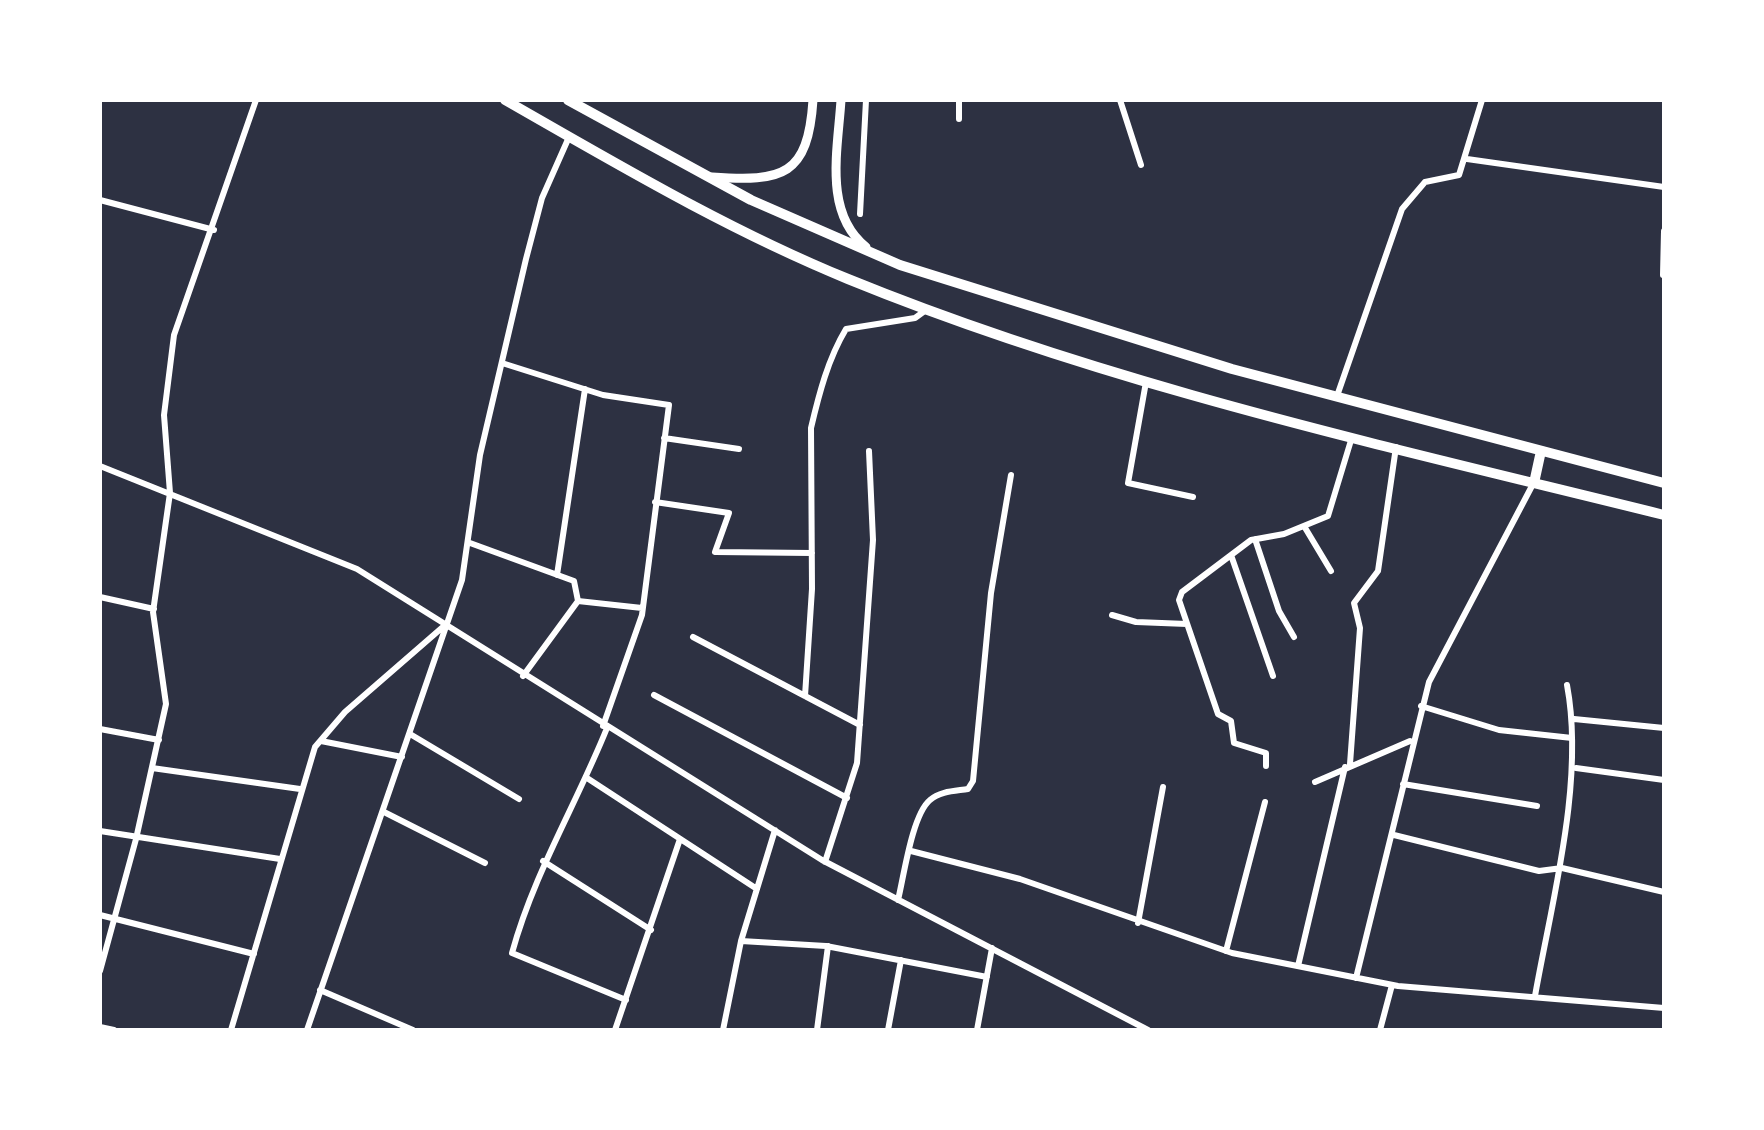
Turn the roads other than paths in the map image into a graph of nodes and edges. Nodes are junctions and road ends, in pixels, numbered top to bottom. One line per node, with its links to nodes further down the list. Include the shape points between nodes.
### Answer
1 (256, 100): 18 (street)
2 (505, 100): 11 (highway)
3 (568, 100): 14 (highway)
4 (813, 100): 14 (main road, via 807,149 781,172)
5 (841, 100): 20 (main road, via 840,212 851,234)
6 (866, 100): 17 (street)
7 (959, 100): 10 (street)
8 (1120, 100): 13 (street)
9 (1482, 100): 12 (street)
10 (959, 119)
11 (569, 136): 22 (highway, via 762,242); 23 (street, via 542,198)
12 (1466, 159): 15 (street); 26 (street, via 1456,178 1425,182 1402,209)
13 (1140, 165)
14 (704, 176): 20 (highway)
15 (1664, 187)
16 (100, 200): 18 (street)
17 (860, 214)
18 (214, 230): 37 (street, via 174,335 164,415)
19 (1664, 231): 21 (street)
20 (878, 256): 26 (highway, via 1042,313)
21 (1663, 275)
22 (926, 310): 24 (highway); 44 (street, via 915,318 846,329 835,347 812,428)
23 (502, 363): 25 (street); 43 (street, via 480,454)
24 (1146, 380): 27 (highway); 38 (street, via 1128,483)
25 (585, 389): 28 (street, via 668,405); 47 (street)
26 (1337, 397): 31 (highway)
27 (1352, 436): 29 (highway); 41 (street, via 1333,511)
28 (664, 438): 30 (street); 39 (street)
29 (1396, 447): 35 (highway); 74 (street, via 1378,571 1354,603 1360,628)
30 (739, 448)
31 (1542, 451): 35 (highway); 36 (highway)
32 (869, 452): 64 (street, via 872,540)
33 (100, 466): 37 (street)
34 (1011, 475): 94 (street, via 972,781 968,789 928,800)
35 (1534, 483): 40 (highway); 62 (street, via 1468,602)
36 (1664, 483)
37 (170, 493): 51 (street); 54 (street, via 357,569)
38 (1193, 497)
39 (655, 502): 44 (street, via 728,513 715,552); 50 (street)
40 (1664, 515)
41 (1304, 526): 42 (street); 46 (street)
42 (1255, 539): 45 (street); 56 (street)
43 (470, 543): 47 (street); 54 (street)
44 (812, 553): 61 (street)
45 (1231, 555): 53 (street, via 1182,592 1178,600); 58 (street)
46 (1330, 571)
47 (557, 575): 49 (street, via 574,581)
48 (100, 598): 51 (street)
49 (578, 602): 50 (street); 57 (street)
50 (642, 608): 65 (street)
51 (154, 609): 70 (street, via 166,704)
52 (1112, 614): 53 (street)
53 (1187, 624): 75 (street, via 1218,714 1231,721 1234,743 1266,752)
54 (445, 625): 57 (street); 68 (street); 72 (street)
55 (693, 637): 61 (street)
56 (1294, 637)
57 (522, 676): 65 (street)
58 (1273, 676)
59 (1567, 685): 63 (street)
60 (654, 694): 84 (street)
61 (805, 696): 64 (street)
62 (1422, 706): 69 (street, via 1498,730); 71 (street)
63 (1574, 719): 66 (street); 69 (street)
64 (860, 726): 84 (street)
65 (605, 727): 78 (street); 89 (street)
66 (1664, 728)
67 (100, 729): 70 (street)
68 (410, 734): 73 (street); 85 (street)
69 (1572, 738): 99 (street)
70 (159, 740): 76 (street)
71 (1412, 740): 74 (street); 81 (street)
72 (320, 741): 73 (street); 83 (street)
73 (402, 757): 88 (street)
74 (1348, 765): 80 (street); 113 (street)
75 (1266, 766)
76 (152, 768): 83 (street); 93 (street)
77 (1576, 768): 79 (street)
78 (587, 778): 92 (street); 96 (street)
79 (1664, 780)
80 (1315, 782)
81 (1404, 784): 87 (street); 91 (street)
82 (1163, 787): 105 (street)
83 (300, 790): 95 (street)
84 (847, 798): 97 (street)
85 (519, 799)
86 (1265, 802): 110 (street)
87 (1537, 806)
88 (384, 812): 98 (street); 118 (street)
89 (775, 830): 97 (street); 100 (street)
90 (100, 831): 93 (street)
91 (1394, 835): 99 (street, via 1539,871); 116 (street)
92 (680, 838): 100 (street); 106 (street)
93 (136, 839): 95 (street); 104 (street)
94 (910, 851): 102 (street); 105 (street, via 1020,879)
95 (280, 859): 111 (street)
96 (543, 861): 106 (street); 120 (street, via 512,953)
97 (825, 862): 102 (street)
98 (485, 863)
99 (1557, 869): 101 (street); 119 (street)
100 (758, 889): 107 (street)
101 (1664, 892)
102 (898, 900): 109 (street)
103 (100, 915): 104 (street)
104 (114, 919): 111 (street); 114 (street)
105 (1138, 922): 110 (street)
106 (652, 930): 120 (street)
107 (742, 941): 108 (street); 128 (street)
108 (828, 946): 112 (street); 129 (street)
109 (992, 948): 115 (street); 132 (street)
110 (1226, 951): 113 (street)
111 (254, 954): 124 (street)
112 (901, 960): 115 (street); 130 (street)
113 (1298, 966): 116 (street)
114 (100, 971)
115 (988, 977): 131 (street)
116 (1356, 978): 117 (street)
117 (1392, 985): 119 (street); 133 (street)
118 (320, 990): 125 (street); 126 (street)
119 (1534, 996): 121 (street)
120 (626, 1000): 127 (street)
121 (1664, 1008)
122 (100, 1027): 123 (street)
123 (114, 1030)
124 (231, 1030)
125 (307, 1030)
126 (413, 1030)
127 (615, 1030)
128 (723, 1030)
129 (817, 1030)
130 (888, 1030)
131 (977, 1030)
132 (1148, 1030)
133 (1380, 1030)

